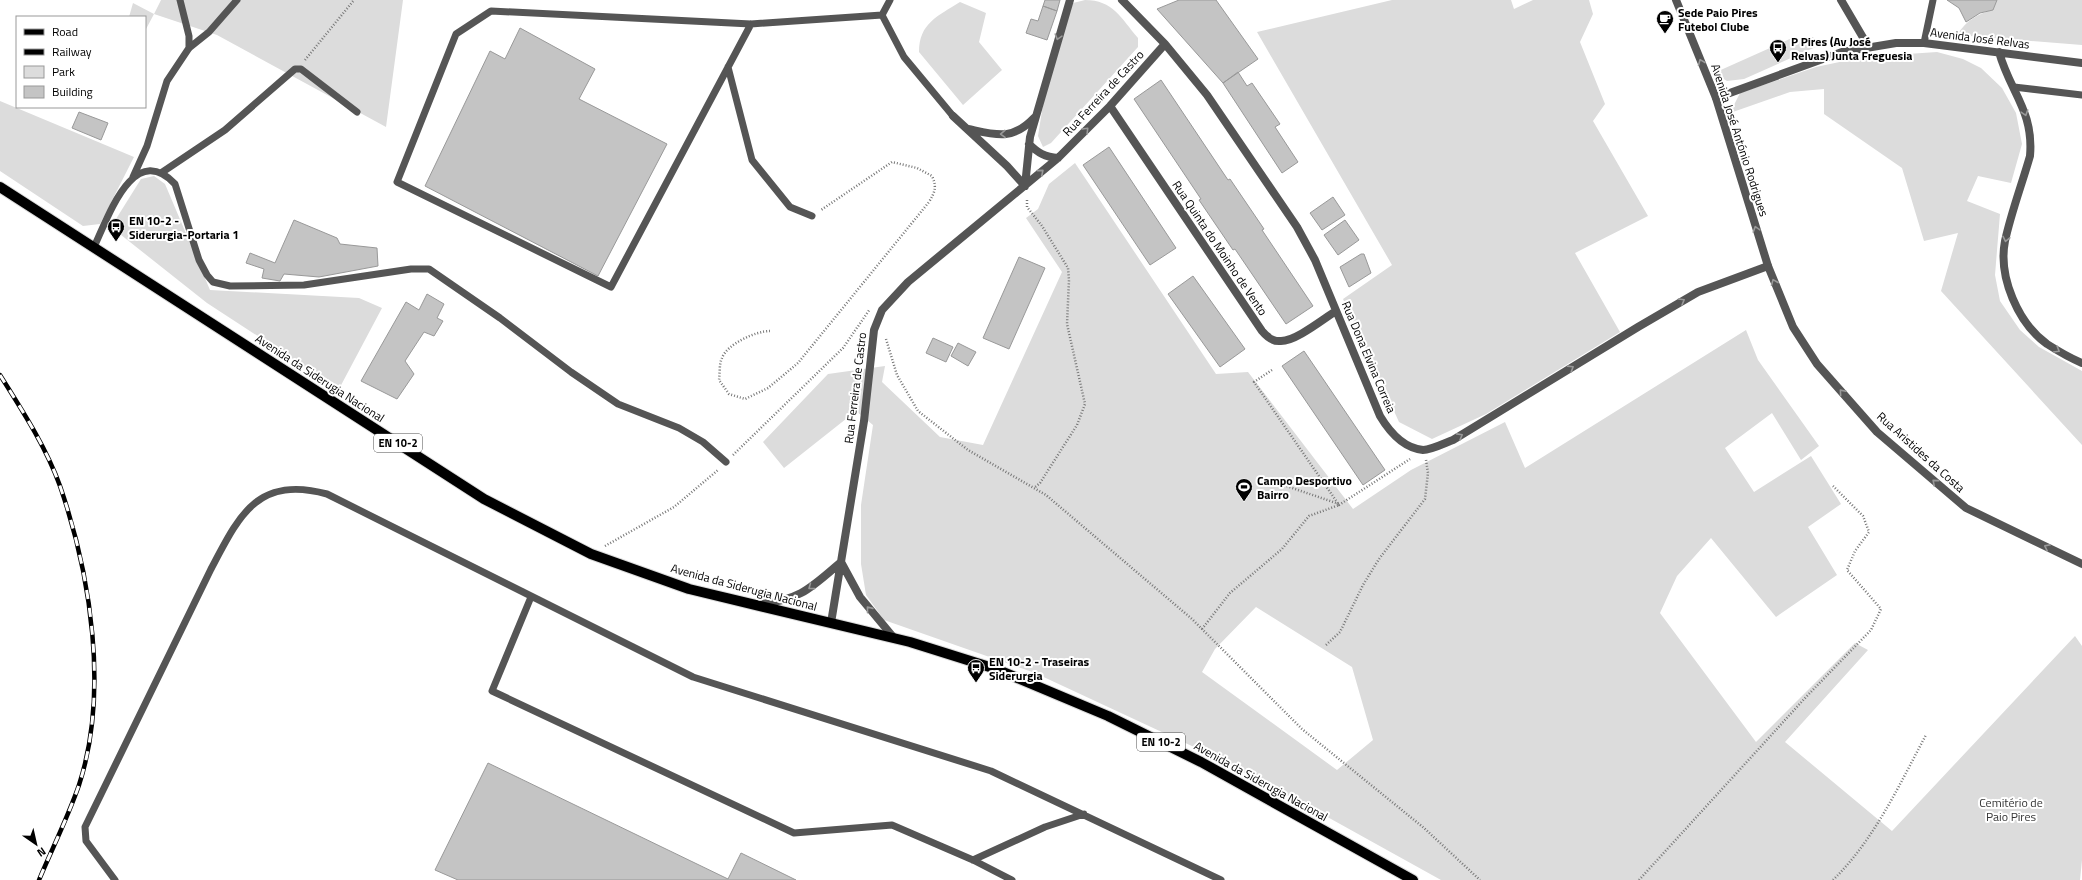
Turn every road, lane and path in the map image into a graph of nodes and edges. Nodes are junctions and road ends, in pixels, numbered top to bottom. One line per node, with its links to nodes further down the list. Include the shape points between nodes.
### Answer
1 (180, 0): 15 (lane)
2 (238, 0): 15 (lane, via 210,32)
3 (354, 0): 19 (path)
4 (890, 0): 10 (lane)
5 (1070, 0): 26 (street, one-way to 26)
6 (1122, 0): 13 (street, Rua Dona Elvina Correia)
7 (1676, 0): 22 (street, Avenida José António Rodrigues, one-way to 7)
8 (1841, 0): 14 (street)
9 (1933, 0): 12 (lane)
10 (882, 15): 11 (lane); 25 (lane, via 904,57)
11 (751, 24): 18 (lane); 18 (lane, via 491,11 456,34 397,182 611,287)
12 (1924, 43): 14 (street, Avenida José Relvas); 16 (street, Avenida José Relvas)
13 (1164, 44): 23 (street, Rua Ferreira de Castro); 38 (street, Rua Dona Elvina Correia, via 1207,95 1297,227 1315,260)
14 (1868, 46): 22 (street, Avenida José Relvas, via 1816,60)
15 (190, 48): 31 (lane, via 167,81 147,146)
16 (1999, 52): 17 (street, Avenida José Relvas); 20 (street, via 2003,68)
17 (2082, 63)
18 (728, 67): 34 (lane, via 752,160 790,207)
19 (298, 68): 24 (lane); 30 (lane, via 225,130)
20 (2014, 87): 21 (lane); 41 (street, one-way to 41, via 2024,109 2031,142 2030,156 2005,242 2004,260 2009,288 2027,323 2046,343)
21 (2082, 95)
22 (1716, 98): 36 (street, Avenida José António Rodrigues, one-way to 22)
23 (1110, 106): 29 (street, Rua Ferreira de Castro, one-way to 23); 38 (street, Rua Quinta do Moinho de Vento, via 1262,332 1269,338 1281,341 1290,339)
24 (357, 112)
25 (953, 116): 27 (street)
26 (1035, 118): 27 (street, one-way to 27, via 1026,127 1011,134 1000,135); 28 (street)
27 (967, 129): 32 (street)
28 (1029, 144): 29 (street, via 1038,153); 32 (street)
29 (1058, 158): 32 (street, Rua Ferreira de Castro, one-way to 29)
30 (161, 173): 31 (lane, via 146,170); 44 (lane, via 175,184 199,260 213,282 230,286 304,285 411,269 429,269 618,404 679,428 703,442)
31 (133, 177): 35 (lane, via 124,186)
32 (1025, 186): 39 (street, Rua Ferreira de Castro, via 908,282 882,310); 48 (path, via 1028,207 1068,268 1067,324 1085,404 1077,425)
33 (0, 187): 35 (main road, Avenida da Siderugia Nacional / EN 10-2)
34 (812, 216): 40 (path, via 892,162 917,168 932,176 936,184 936,191 929,202 798,363 768,388 745,398 729,394 719,380 722,357 739,340)
35 (94, 247): 50 (main road, Avenida da Siderugia Nacional / EN 10-2, via 484,499)
36 (1768, 266): 43 (street, one-way to 36, via 1453,440 1476,427 1698,292); 52 (street, Rua Aristides da Costa, one-way to 36, via 1966,508 1877,432 1817,364 1793,327)
37 (871, 307): 44 (path, via 843,348)
38 (1336, 311): 43 (street, Rua Dona Elvina Correia, via 1380,416 1391,432 1406,443)
39 (879, 317): 48 (path, via 897,375 918,411 968,450); 51 (street, Rua Ferreira de Castro, via 874,330 864,421)
40 (770, 330)
41 (2082, 363)
42 (1272, 370): 49 (path, via 1254,382)
43 (1424, 450): 49 (path)
44 (726, 462): 50 (path, via 674,507)
45 (1427, 462): 58 (path, via 1426,499 1379,559 1340,632)
46 (1260, 482): 49 (path, via 1264,478)
47 (1833, 486): 67 (path, via 1863,516 1869,532 1855,551 1847,570 1881,608 1871,630 1806,697)
48 (1034, 488): 56 (path, via 1046,495)
49 (1339, 505): 56 (path, via 1309,516 1282,549 1230,594)
50 (591, 554): 54 (main road, Avenida da Siderugia Nacional / EN 10-2, via 689,589)
51 (841, 562): 54 (street, one-way to 54, via 809,590 777,602); 55 (street, Rua Ferreira de Castro); 57 (street, one-way to 51, via 860,598)
52 (2082, 564)
53 (531, 597): 60 (lane, via 693,677 991,771); 61 (lane, via 492,691 794,833 892,825); 62 (lane, via 327,494 307,488 286,489 266,496 248,508 233,527 210,568 85,827 86,841)
54 (753, 604): 55 (main road, Avenida da Siderugia Nacional / EN 10-2)
55 (831, 623): 57 (main road, Avenida da Siderugia Nacional / EN 10-2)
56 (1202, 629): 66 (path, via 1302,729 1424,828)
57 (894, 639): 65 (main road, Avenida da Siderugia Nacional / EN 10-2, via 996,669 1108,716 1201,762)
58 (1326, 645)
59 (1926, 735): 68 (path, via 1864,845)
60 (1084, 814): 61 (lane, via 1045,827); 64 (lane)
61 (973, 860): 63 (lane)
62 (115, 880)
63 (1012, 880)
64 (1221, 880)
65 (1413, 880)
66 (1480, 880)
67 (1639, 880)
68 (1833, 880)

